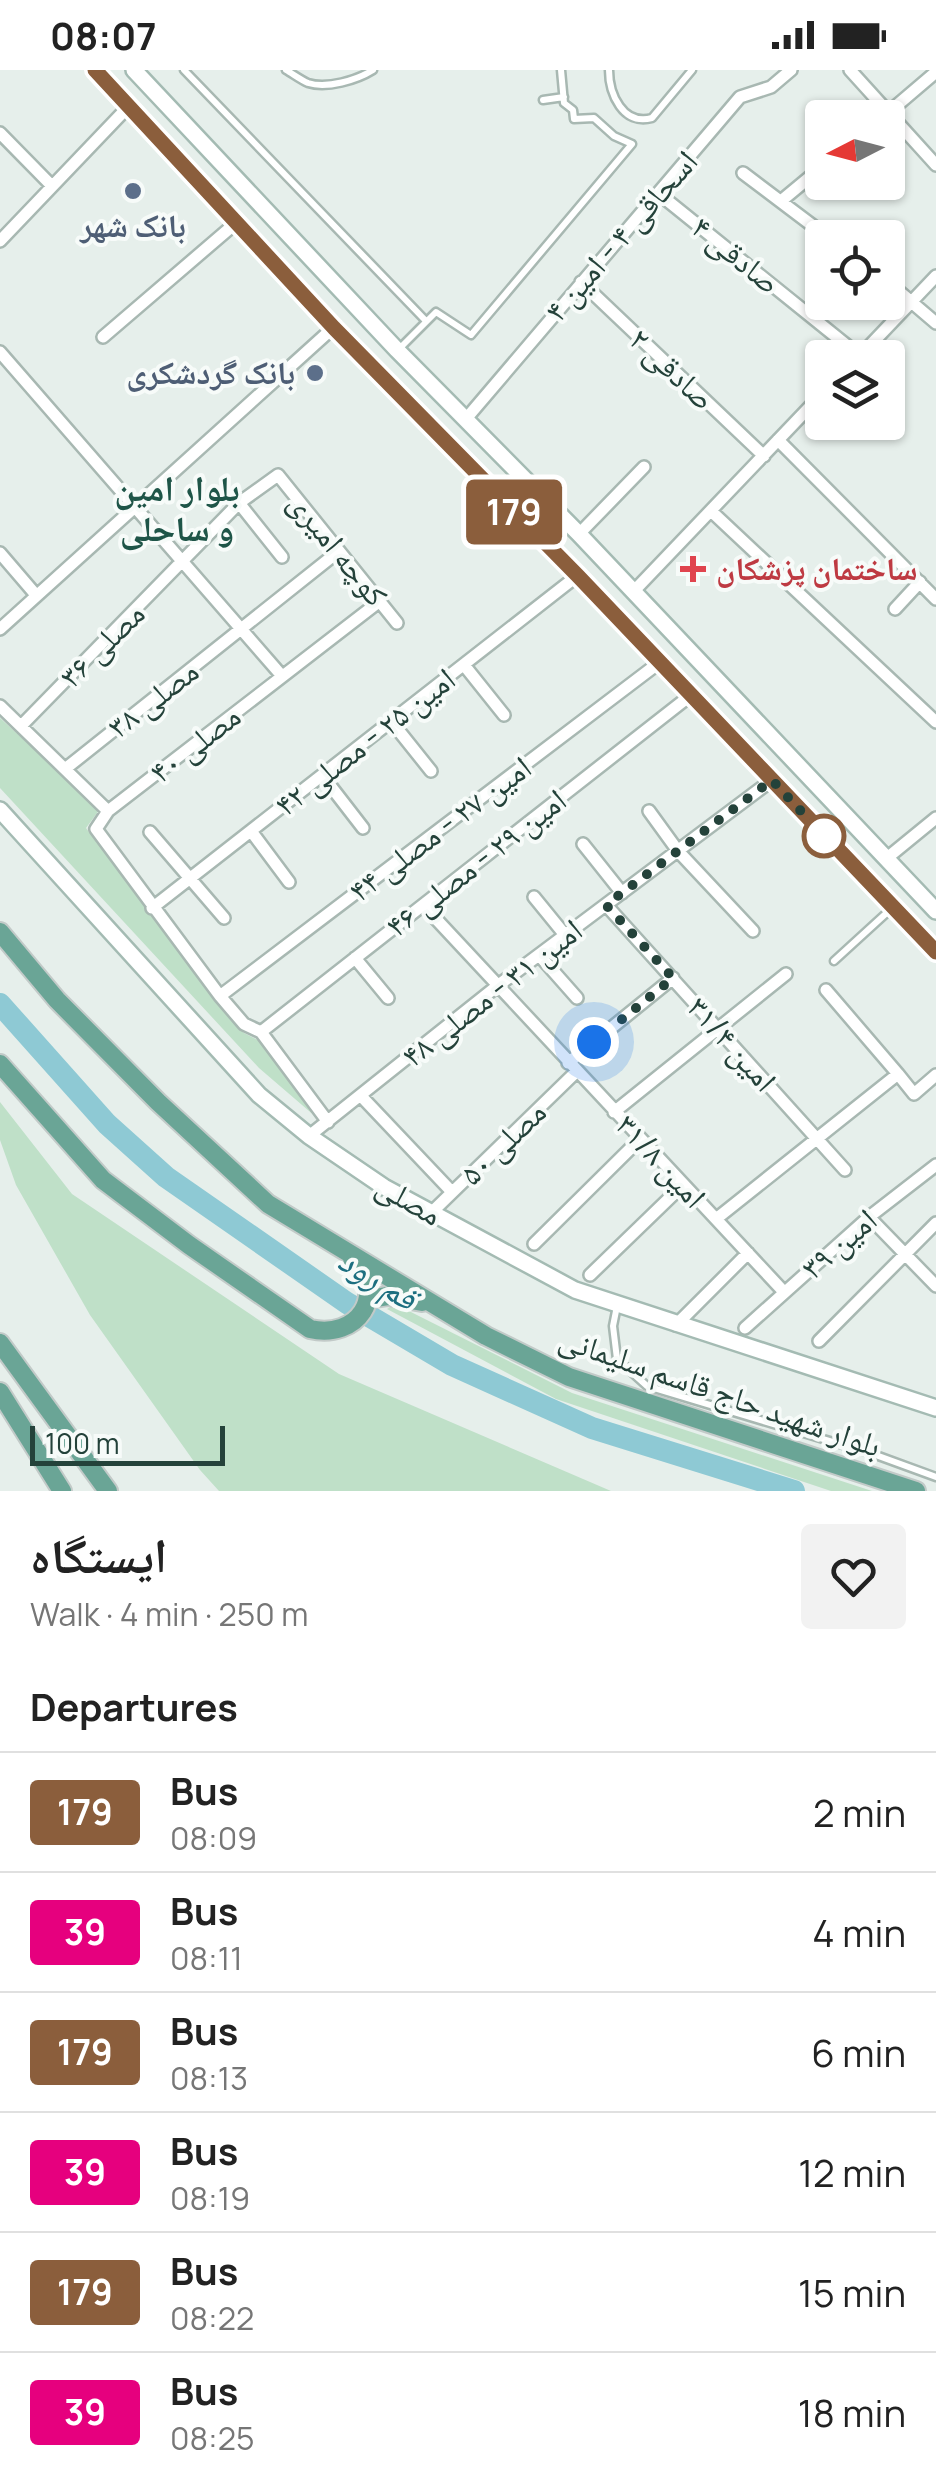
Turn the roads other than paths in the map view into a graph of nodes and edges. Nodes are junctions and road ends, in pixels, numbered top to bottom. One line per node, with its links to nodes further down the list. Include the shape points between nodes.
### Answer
1 (95, 70): 16 (main road)
2 (134, 70): 38 (main road)
3 (184, 70): 32 (lane)
4 (286, 70): 5 (lane, via 324,84)
5 (374, 70)
6 (560, 70): 12 (lane)
7 (608, 70): 8 (lane, via 623,112 643,121)
8 (692, 70)
9 (791, 70): 23 (street, اسحاقی ۴ - امین ۴, via 740,97)
10 (850, 70): 14 (street)
11 (936, 72): 15 (street)
12 (564, 98): 13 (lane); 32 (lane, via 574,119 594,118 632,144 471,335 436,312)
13 (543, 100)
14 (873, 100)
15 (903, 100)
16 (128, 108): 22 (street); 26 (main road)
17 (0, 133): 22 (street)
18 (905, 134): 19 (street)
19 (936, 164)
20 (743, 173): 24 (street)
21 (805, 181): 24 (street)
22 (52, 186): 27 (street)
23 (658, 192): 29 (street, اسحاقی ۴ - امین ۴); 36 (street, صادقی ۴)
24 (781, 201): 25 (street)
25 (805, 220)
26 (237, 222): 34 (main road); 35 (street)
27 (0, 241)
28 (936, 276): 31 (street)
29 (580, 282): 41 (street, اسحاقی ۴ - امین ۴); 43 (street, صادقی ۲)
30 (905, 295): 31 (street)
31 (912, 301): 33 (street); 37 (street)
32 (426, 321): 38 (lane)
33 (936, 323)
34 (334, 328): 47 (street); 54 (main road)
35 (103, 337)
36 (838, 340)
37 (875, 340)
38 (398, 350): 41 (main road)
39 (0, 352): 47 (street)
40 (805, 412): 42 (street)
41 (464, 420): 49 (main road)
42 (778, 440): 43 (street); 55 (street)
43 (764, 456): 48 (street)
44 (644, 467): 49 (street)
45 (278, 474): 46 (street, مصلی ۳۶); 50 (street, کوچه امیری)
46 (239, 502): 52 (street); 53 (street, مصلی ۳۶)
47 (134, 507): 53 (street); 57 (street)
48 (711, 511): 56 (street); 72 (street)
49 (579, 534): 56 (main road)
50 (338, 550): 59 (street, کوچه امیری); 64 (street, مصلی ۳۸)
51 (0, 553): 57 (street)
52 (282, 557)
53 (183, 562): 64 (street); 73 (street, مصلی ۳۶)
54 (578, 576): 61 (main road); 66 (street, امین ۲۵ - مصلی ۴۲)
55 (920, 582): 58 (street); 60 (street)
56 (632, 592): 61 (main road); 87 (main road)
57 (36, 595): 63 (street)
58 (936, 598)
59 (380, 601): 62 (street, کوچه امیری); 67 (street, مصلی ۴۰)
60 (895, 609)
61 (612, 614): 65 (main road)
62 (398, 623)
63 (0, 628)
64 (242, 630): 67 (street); 74 (street, مصلی ۳۸)
65 (660, 662): 68 (main road); 109 (street, امین ۲۷ - مصلی ۴۴)
66 (464, 665): 70 (street); 71 (street, امین ۲۵ - مصلی ۴۲)
67 (282, 676): 79 (street, مصلی ۴۰)
68 (691, 695): 77 (main road); 92 (street, امین ۲۹ - مصلی ۴۶)
69 (0, 706): 73 (street)
70 (504, 716)
71 (391, 722): 75 (street); 76 (street, امین ۲۵ - مصلی ۴۲)
72 (936, 722)
73 (21, 726): 74 (street)
74 (65, 769): 79 (street)
75 (431, 770)
76 (322, 776): 82 (street); 83 (street, امین ۲۵ - مصلی ۴۲)
77 (772, 780): 86 (street, امین ۳۱ - مصلی ۴۸); 94 (main road)
78 (0, 810): 121 (main road, مصلی, via 259,1094)
79 (108, 811): 95 (street, via 96,829)
80 (649, 811): 86 (street)
81 (936, 818): 87 (street)
82 (364, 828)
83 (251, 831): 88 (street, امین ۲۵ - مصلی ۴۲); 89 (street)
84 (150, 832): 88 (street)
85 (583, 844): 90 (street)
86 (678, 851): 90 (street, امین ۳۱ - مصلی ۴۸); 98 (street)
87 (886, 858): 96 (main road)
88 (191, 877): 95 (street, امین ۲۵ - مصلی ۴۲); 97 (street)
89 (289, 882)
90 (622, 893): 93 (street, امین ۳۱ - مصلی ۴۸)
91 (534, 896): 100 (street)
92 (423, 905): 103 (street, امین ۲۹ - مصلی ۴۶); 107 (street, امین ۳۱/۸)
93 (606, 905): 100 (street, امین ۳۱ - مصلی ۴۸); 106 (street, امین ۳۱/۴)
94 (893, 907): 101 (main road); 104 (lane)
95 (152, 908): 109 (street)
96 (936, 911)
97 (224, 918)
98 (753, 930)
99 (0, 932): 133 (main road, بلوار شهید حاج قاسم سلیمانی, via 57,1000 268,1204)
100 (564, 935): 102 (street, امین ۳۱ - مصلی ۴۸)
101 (936, 952)
102 (538, 955): 107 (street, امین ۳۱ - مصلی ۴۸); 111 (street)
103 (355, 958): 110 (street); 113 (street, امین ۲۹ - مصلی ۴۶)
104 (834, 961)
105 (786, 974): 112 (street)
106 (673, 978): 112 (street, امین ۳۱/۴); 115 (street, مصلی ۵۰)
107 (496, 987): 115 (street, امین ۳۱/۸); 118 (street, امین ۳۱ - مصلی ۴۸)
108 (826, 990): 116 (street)
109 (220, 996): 113 (street)
110 (388, 998)
111 (577, 998)
112 (720, 1030): 119 (street); 122 (street, امین ۳۱/۴)
113 (260, 1032): 120 (street)
114 (0, 1064): 139 (main road, via 103,1180 299,1323 324,1332 344,1330)
115 (572, 1067): 119 (street, امین ۳۱/۸); 127 (street, مصلی ۵۰)
116 (898, 1074): 117 (street, via 914,1094); 122 (street)
117 (936, 1074)
118 (361, 1096): 120 (street, امین ۳۱ - مصلی ۴۸); 127 (street)
119 (614, 1112): 123 (street, امین ۳۱/۸)
120 (328, 1122): 121 (street, امین ۳۱ - مصلی ۴۸)
121 (309, 1136): 128 (main road, مصلی)
122 (817, 1138): 125 (street, امین ۳۱/۴); 130 (street)
123 (640, 1139): 126 (street, امین ۳۱/۸); 132 (street)
124 (936, 1165): 129 (street, امین ۳۹)
125 (845, 1170)
126 (683, 1185): 130 (street, امین ۳۱/۸); 136 (street)
127 (452, 1192): 128 (street, مصلی ۵۰)
128 (430, 1214): 140 (main road, مصلی, via 574,1290)
129 (869, 1217): 135 (street); 138 (street, امین ۳۹)
130 (716, 1220): 134 (street, امین ۳۱/۸)
131 (936, 1223): 135 (street)
132 (534, 1244)
133 (338, 1245): 139 (main road, via 361,1268); 141 (main road, بلوار شهید حاج قاسم سلیمانی)
134 (748, 1253): 138 (street, امین ۳۱/۸); 142 (street)
135 (906, 1254): 137 (street); 144 (street)
136 (590, 1275)
137 (936, 1286)
138 (784, 1292): 143 (street, امین ۳۹)
139 (369, 1299): 141 (main road, via 398,1296)
140 (618, 1305): 142 (main road, مصلی); 148 (lane, via 618,1359 647,1386)
141 (438, 1306): 151 (main road, بلوار شهید حاج قاسم سلیمانی, via 593,1387)
142 (676, 1325): 147 (main road, مصلی)
143 (744, 1328)
144 (819, 1341)
145 (0, 1343): 150 (main road)
146 (0, 1392): 149 (main road)
147 (936, 1408)
148 (936, 1477)
149 (62, 1491)
150 (108, 1491)
151 (916, 1491)

